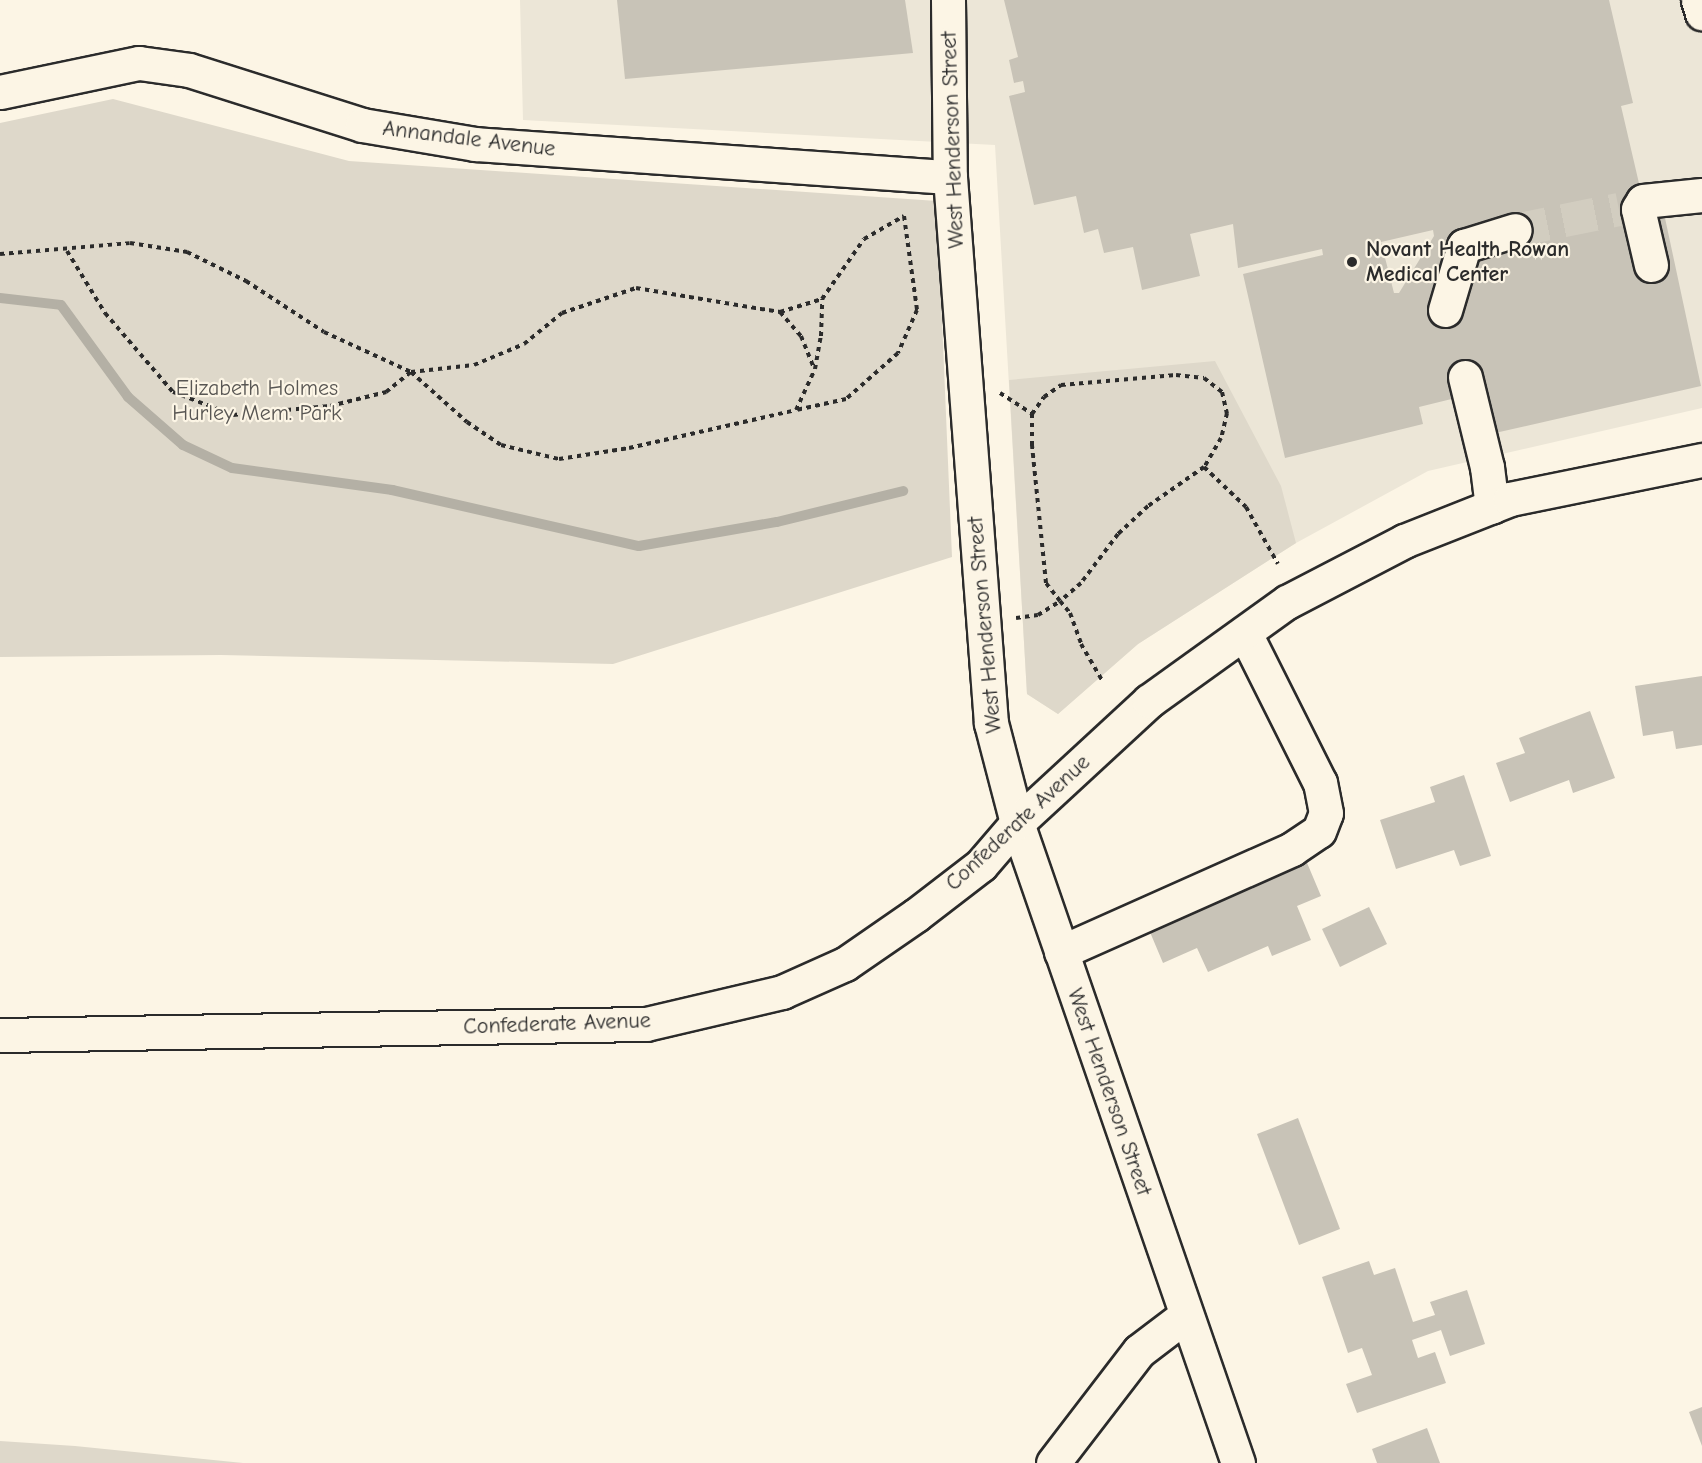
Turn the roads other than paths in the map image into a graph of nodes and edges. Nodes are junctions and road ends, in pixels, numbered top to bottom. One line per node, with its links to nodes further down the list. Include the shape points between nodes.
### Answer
1 (948, 0): 5 (street, West Henderson Street)
2 (1698, 0): 3 (street)
3 (1702, 13)
4 (0, 92): 5 (street, Annandale Avenue, via 139,63 189,70 362,125 475,144)
5 (950, 177): 14 (street, West Henderson Street, via 991,723)
6 (1702, 195): 8 (street, via 1643,201 1628,209)
7 (1515, 230): 9 (street, via 1464,246)
8 (1651, 265)
9 (1445, 310)
10 (1465, 377): 12 (street, via 1487,467)
11 (1702, 460): 12 (street, Confederate Avenue, via 1510,499)
12 (1492, 507): 13 (street, Confederate Avenue, via 1404,541 1287,602)
13 (1245, 633): 14 (street, Confederate Avenue, via 1149,701); 15 (street, via 1320,783 1326,813 1319,831 1292,849)
14 (1017, 824): 15 (street, West Henderson Street); 16 (street, Confederate Avenue, via 981,865 845,964 782,992 646,1024)
15 (1061, 952): 17 (street, West Henderson Street)
16 (0, 1035)
17 (1185, 1316): 18 (street, via 1139,1351); 19 (street, West Henderson Street)
18 (1053, 1463)
19 (1238, 1463)

